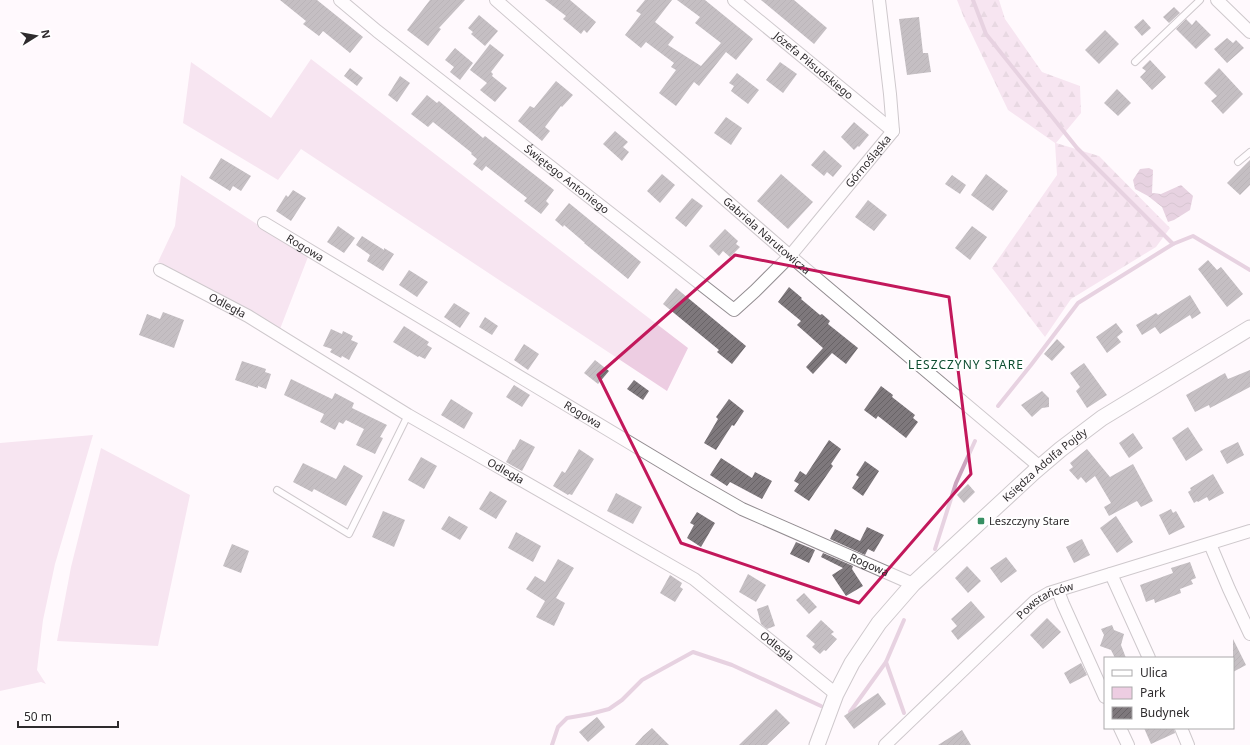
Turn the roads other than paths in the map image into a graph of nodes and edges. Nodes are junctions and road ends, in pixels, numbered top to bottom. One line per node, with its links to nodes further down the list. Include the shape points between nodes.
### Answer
1 (340, 0): 13 (street, Świętego Antoniego, via 734,310)
2 (496, 0): 13 (street, Gabriela Narutowicza)
3 (734, 0): 9 (street, Józefa Piłsudskiego)
4 (879, 0): 9 (street, Górnośląska)
5 (1200, 0): 8 (lane)
6 (1217, 0): 7 (street)
7 (1250, 32)
8 (1135, 62)
9 (893, 131): 13 (street, Górnośląska)
10 (1250, 152): 11 (lane)
11 (1238, 162)
12 (264, 223): 22 (street, Rogowa, via 742,509)
13 (790, 256): 17 (street, Gabriela Narutowicza)
14 (160, 270): 16 (street, Odległa, via 248,316)
15 (1250, 328): 17 (street, Księdza Adolfa Pojdy, via 1102,418)
16 (408, 416): 18 (lane, via 349,534); 26 (street, Odległa, via 694,579)
17 (1040, 467): 22 (street, Księdza Adolfa Pojdy)
18 (277, 490)
19 (1250, 532): 20 (street, Powstańców)
20 (1210, 544): 21 (street, Powstańców); 24 (street)
21 (1111, 574): 23 (street, Powstańców); 25 (street)
22 (913, 584): 26 (street, Księdza Adolfa Pojdy, via 876,627 852,663)
23 (1058, 591): 27 (street); 31 (street, Powstańców, via 1042,597 1028,607)
24 (1250, 634)
25 (1149, 657)
26 (836, 694): 30 (street, Księdza Adolfa Pojdy)
27 (1104, 695)
28 (1120, 729): 32 (street)
29 (1181, 729): 33 (street)
30 (817, 745)
31 (885, 745)
32 (1128, 745)
33 (1188, 745)

